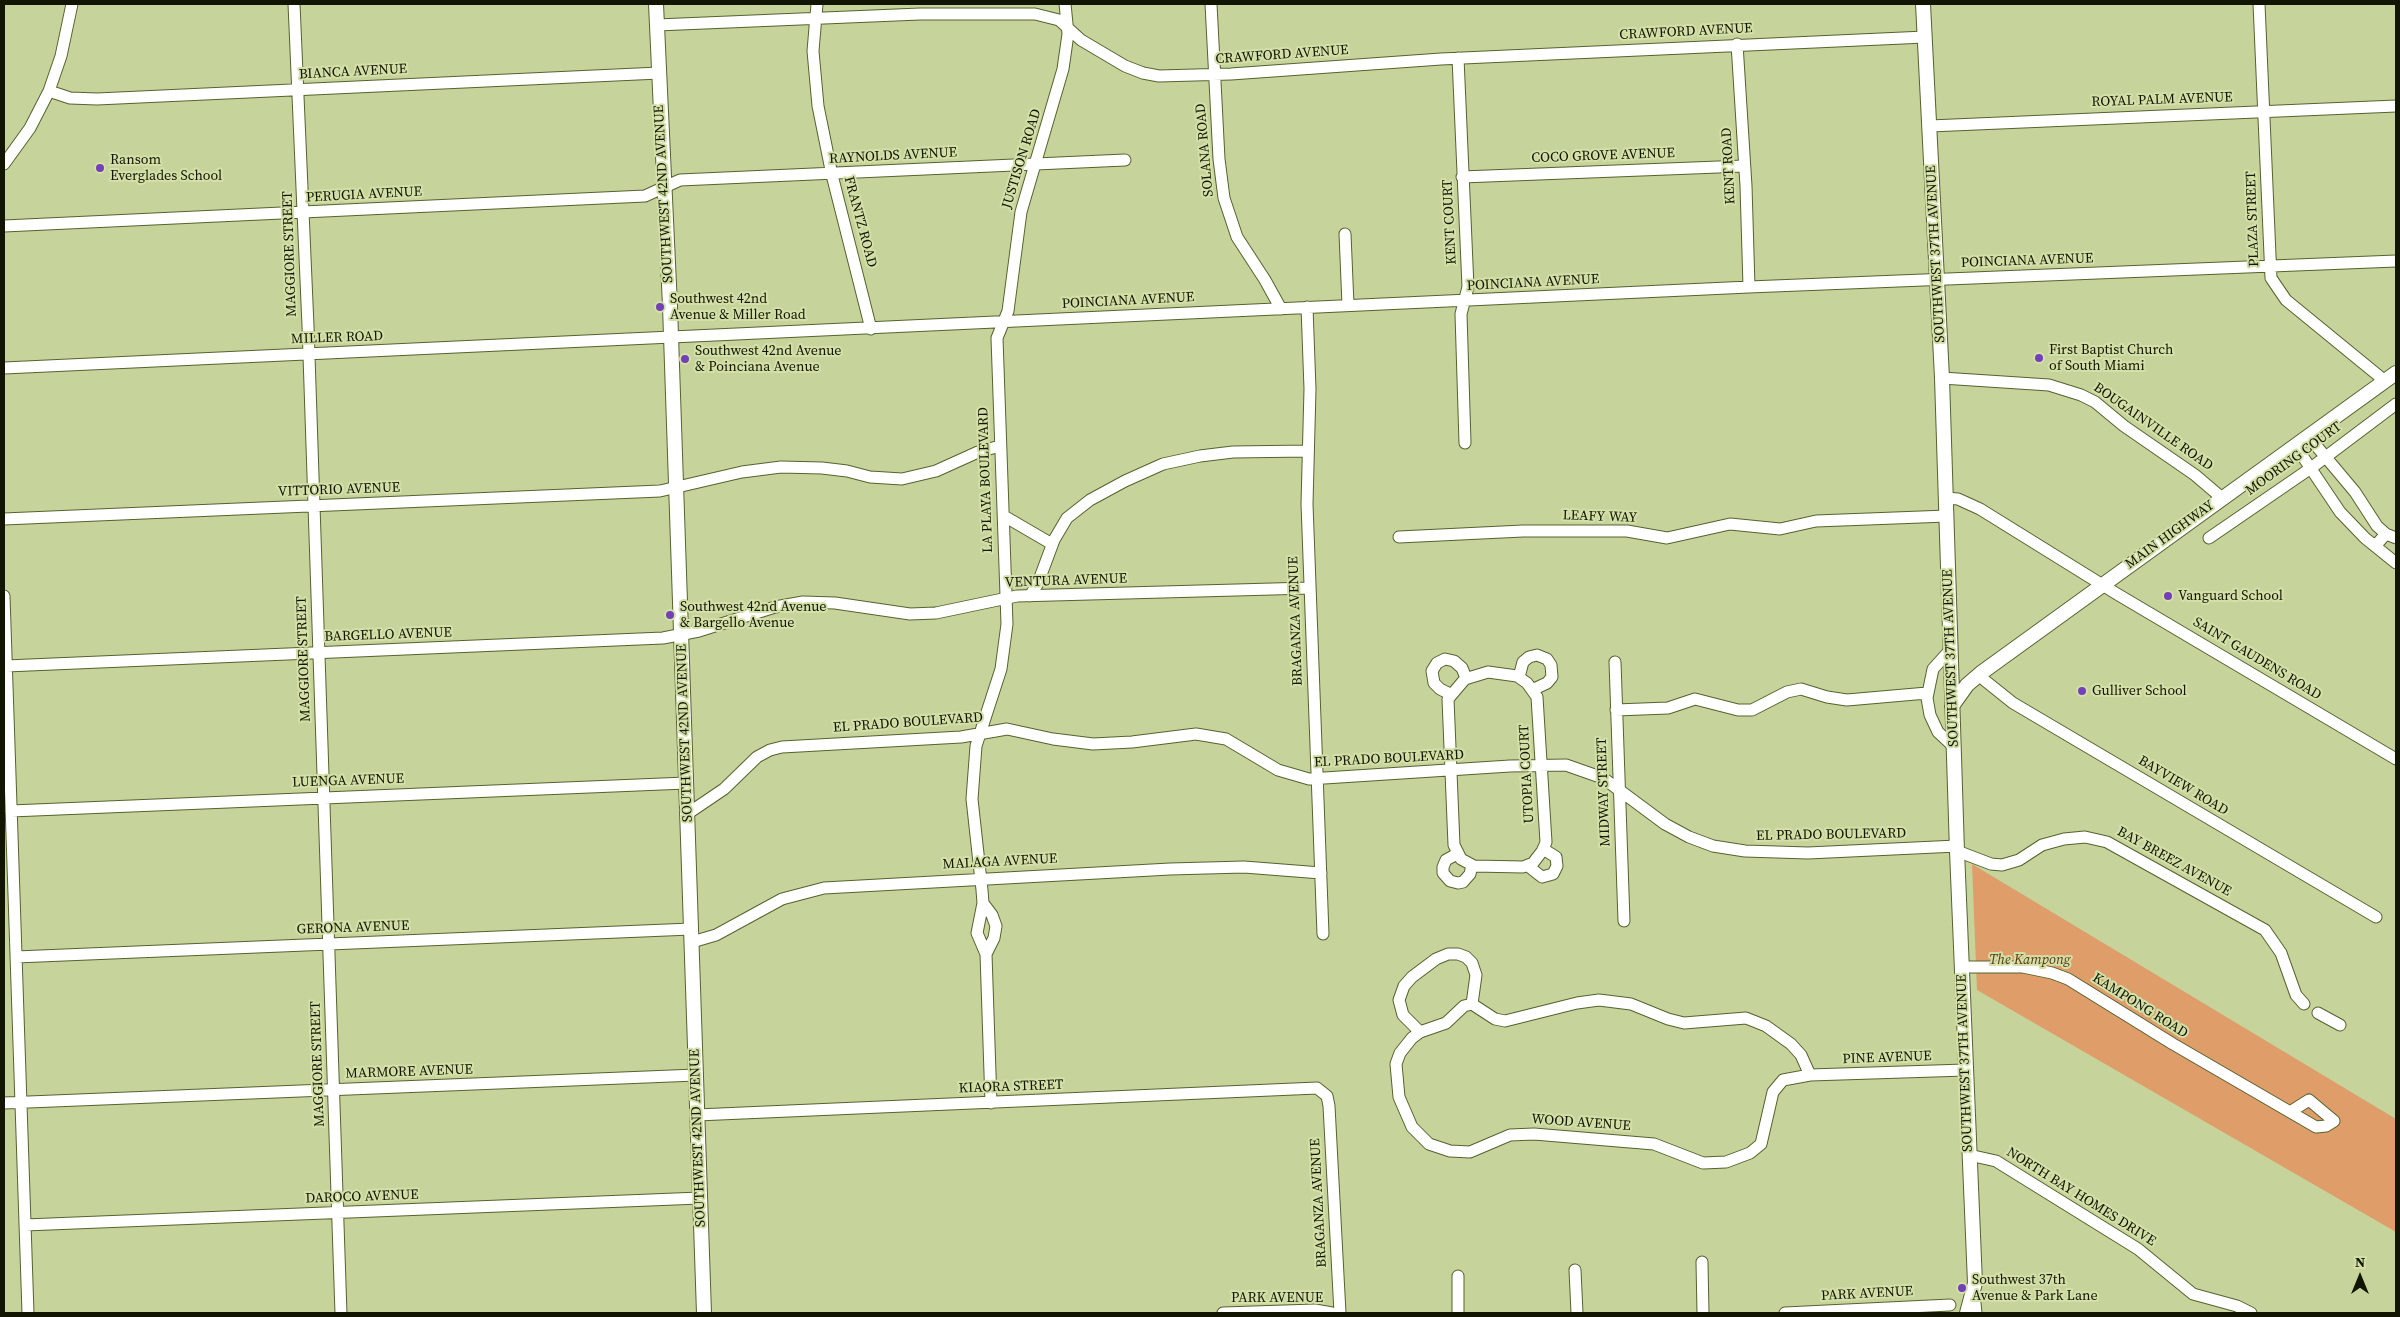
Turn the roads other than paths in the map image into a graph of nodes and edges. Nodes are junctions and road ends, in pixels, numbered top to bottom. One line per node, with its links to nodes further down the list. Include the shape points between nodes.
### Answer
1 (72, 4): 18 (street, via 61,56)
2 (294, 4): 17 (street, MAGGIORE STREET)
3 (656, 4): 10 (main road, SOUTHWEST 42ND AVENUE)
4 (817, 4): 9 (street, FRANTZ ROAD)
5 (1065, 4): 11 (street, JUSTISON ROAD)
6 (1211, 4): 16 (street, SOLANA ROAD)
7 (1923, 4): 12 (main road, SOUTHWEST 37TH AVENUE)
8 (2259, 4): 20 (street, PLAZA STREET)
9 (815, 19): 10 (street, CRAWFORD AVENUE); 11 (street, CRAWFORD AVENUE, via 1023,13 1053,18); 26 (street, FRANTZ ROAD, via 815,88)
10 (657, 25): 15 (main road, SOUTHWEST 42ND AVENUE)
11 (1068, 27): 16 (street, CRAWFORD AVENUE, via 1098,51 1138,71 1159,76); 24 (street, JUSTISON ROAD, via 1057,92)
12 (1925, 37): 13 (street, CRAWFORD AVENUE); 21 (main road, SOUTHWEST 37TH AVENUE)
13 (1737, 44): 14 (street, CRAWFORD AVENUE); 25 (street, KENT ROAD)
14 (1458, 58): 16 (street, CRAWFORD AVENUE); 27 (street, KENT COURT)
15 (659, 73): 17 (street, BIANCA AVENUE); 28 (main road, SOUTHWEST 42ND AVENUE)
16 (1215, 75): 39 (street, SOLANA ROAD, via 1219,158 1228,212 1241,246)
17 (298, 90): 18 (street, BIANCA AVENUE, via 89,99 70,98); 29 (street, MAGGIORE STREET)
18 (49, 91): 23 (street, via 30,128)
19 (2396, 106): 20 (street, ROYAL PALM AVENUE)
20 (2264, 111): 21 (street, ROYAL PALM AVENUE); 33 (street, PLAZA STREET)
21 (1930, 126): 34 (main road, SOUTHWEST 37TH AVENUE)
22 (1125, 160): 24 (street, RAYNOLDS AVENUE)
23 (4, 164)
24 (1035, 164): 26 (street, RAYNOLDS AVENUE); 40 (street, JUSTISON ROAD, via 1021,212 1010,303)
25 (1744, 166): 27 (street, COCO GROVE AVENUE); 35 (street, KENT ROAD)
26 (832, 175): 28 (street, RAYNOLDS AVENUE, via 680,180); 41 (street, FRANTZ ROAD)
27 (1462, 177): 36 (street, KENT COURT, via 1468,287)
28 (664, 189): 29 (street, PERUGIA AVENUE, via 645,196); 42 (main road, SOUTHWEST 42ND AVENUE)
29 (304, 213): 30 (street, PERUGIA AVENUE); 43 (street, MAGGIORE STREET)
30 (4, 226)
31 (1345, 234): 37 (street)
32 (2396, 261): 33 (street, POINCIANA AVENUE)
33 (2270, 266): 34 (street, POINCIANA AVENUE); 45 (street, PLAZA STREET, via 2272,281 2286,300)
34 (1937, 280): 35 (street, POINCIANA AVENUE); 46 (main road, SOUTHWEST 37TH AVENUE)
35 (1749, 287): 36 (street, POINCIANA AVENUE)
36 (1464, 301): 37 (street, POINCIANA AVENUE); 49 (street, KENT COURT, via 1460,314)
37 (1348, 306): 38 (street, POINCIANA AVENUE)
38 (1307, 307): 39 (street, POINCIANA AVENUE); 52 (street, BRAGANZA AVENUE)
39 (1281, 309): 40 (street, POINCIANA AVENUE)
40 (1004, 322): 41 (street, POINCIANA AVENUE); 51 (street, LA PLAYA BOULEVARD, via 997,338)
41 (871, 329): 42 (street, POINCIANA AVENUE)
42 (671, 338): 43 (street, MILLER ROAD); 55 (main road, SOUTHWEST 42ND AVENUE)
43 (309, 355): 44 (street, MILLER ROAD); 58 (street, MAGGIORE STREET)
44 (4, 368)
45 (2390, 377): 48 (main road, MAIN HIGHWAY)
46 (1942, 378): 56 (main road, SOUTHWEST 37TH AVENUE); 57 (street, BOUGAINVILLE ROAD, via 2049,385 2081,395 2189,470)
47 (2396, 404): 53 (street, MOORING COURT)
48 (2308, 436): 50 (main road, MAIN HIGHWAY); 53 (street)
49 (1464, 443)
50 (2296, 445): 54 (street); 57 (main road, MAIN HIGHWAY)
51 (1000, 446): 55 (street, VITTORIO AVENUE, via 936,471 902,479 870,478 822,468 781,467 742,472); 59 (street, LA PLAYA BOULEVARD)
52 (1308, 451): 65 (street, via 1222,453 1163,464 1081,506 1067,518); 69 (street, BRAGANZA AVENUE)
53 (2325, 456): 54 (street, MOORING COURT); 62 (street, via 2355,492 2377,526)
54 (2311, 468): 64 (street, MOORING COURT); 66 (street, via 2340,512)
55 (675, 488): 58 (street, VITTORIO AVENUE); 73 (main road, SOUTHWEST 42ND AVENUE)
56 (1946, 498): 60 (main road, SOUTHWEST 37TH AVENUE); 68 (street, SAINT GAUDENS ROAD, via 1958,498 1980,509)
57 (2222, 498): 68 (main road, MAIN HIGHWAY)
58 (314, 506): 61 (street, VITTORIO AVENUE); 74 (street, MAGGIORE STREET)
59 (1004, 516): 65 (street); 72 (street, LA PLAYA BOULEVARD)
60 (1947, 516): 63 (street, LEAFY WAY, via 1816,521 1780,529 1730,524 1667,538 1627,531 1523,531); 75 (main road, SOUTHWEST 37TH AVENUE)
61 (4, 518)
62 (2391, 536): 66 (street)
63 (1399, 537)
64 (2209, 538)
65 (1052, 544): 71 (street)
66 (2375, 546): 67 (street)
67 (2396, 563)
68 (2102, 584): 78 (main road, MAIN HIGHWAY); 88 (street, SAINT GAUDENS ROAD)
69 (1310, 588): 71 (street, VENTURA AVENUE); 91 (street, BRAGANZA AVENUE)
70 (4, 596): 77 (street)
71 (1030, 596): 72 (street, VENTURA AVENUE)
72 (1007, 597): 73 (street, VENTURA AVENUE, via 936,613 910,614 835,604 796,603); 86 (street, LA PLAYA BOULEVARD, via 1003,661)
73 (681, 635): 74 (street, BARGELLO AVENUE, via 653,639); 92 (main road, SOUTHWEST 42ND AVENUE)
74 (319, 653): 77 (street, BARGELLO AVENUE); 94 (street, MAGGIORE STREET)
75 (1951, 656): 78 (main road, via 1964,674); 82 (street, via 1933,669); 84 (main road, SOUTHWEST 37TH AVENUE)
76 (1615, 662): 85 (street, MIDWAY STREET)
77 (6, 666): 95 (street)
78 (1977, 676): 84 (main road, MAIN HIGHWAY); 105 (street, BAYVIEW ROAD, via 2013,703)
79 (1518, 677): 80 (street, via 1488,672); 81 (street); 81 (street, via 1523,662 1529,657 1547,659 1553,670 1550,679)
80 (1466, 678): 83 (street); 83 (street, via 1454,661 1445,659 1437,663 1432,671 1434,683)
81 (1532, 690): 89 (street, UTOPIA COURT, via 1538,702)
82 (1927, 693): 85 (street, via 1847,700 1801,689 1787,692 1752,710 1738,710 1695,699 1668,708); 87 (street, via 1935,728)
83 (1450, 694): 90 (street, via 1447,703)
84 (1952, 706): 87 (main road, SOUTHWEST 37TH AVENUE)
85 (1616, 710): 93 (street, MIDWAY STREET)
86 (980, 734): 91 (street, EL PRADO BOULEVARD, via 1007,729 1065,741 1103,744 1203,734 1226,739 1290,775); 96 (street, EL PRADO BOULEVARD, via 799,745 770,750 751,762 724,789); 103 (street, LA PLAYA BOULEVARD, via 974,760 972,799)
87 (1954, 747): 97 (main road, SOUTHWEST 37TH AVENUE)
88 (2396, 759)
89 (1541, 765): 90 (street, EL PRADO BOULEVARD); 93 (street, EL PRADO BOULEVARD, via 1581,769); 98 (street, UTOPIA COURT)
90 (1451, 771): 91 (street, EL PRADO BOULEVARD); 99 (street, via 1453,839)
91 (1317, 778): 102 (street, BRAGANZA AVENUE)
92 (686, 783): 94 (street, LUENGA AVENUE); 96 (main road, SOUTHWEST 42ND AVENUE)
93 (1619, 789): 97 (street, EL PRADO BOULEVARD, via 1665,824 1713,846 1745,851 1808,853); 106 (street, MIDWAY STREET)
94 (324, 798): 95 (street, LUENGA AVENUE); 109 (street, MAGGIORE STREET)
95 (11, 811): 111 (street)
96 (687, 814): 108 (main road, SOUTHWEST 42ND AVENUE)
97 (1957, 848): 112 (main road, SOUTHWEST 37TH AVENUE); 114 (street, BAY BREEZ AVENUE, via 1999,866 2012,863 2056,840 2085,837 2107,842 2265,930 2281,953 2296,995)
98 (1544, 849): 101 (street); 101 (street, via 1556,857 1557,866 1553,874 1542,877)
99 (1457, 854): 100 (street); 100 (street, via 1446,860 1443,867 1444,876 1450,881 1464,882)
100 (1472, 865): 101 (street, via 1485,868)
101 (1528, 866)
102 (1321, 873): 103 (street, MALAGA AVENUE, via 1235,868); 107 (street, BRAGANZA AVENUE)
103 (981, 878): 104 (street, LA PLAYA BOULEVARD); 108 (street, MALAGA AVENUE, via 812,890 782,899 709,938)
104 (983, 903): 110 (street, LA PLAYA BOULEVARD, via 977,932); 110 (street, LA PLAYA BOULEVARD, via 996,926)
105 (2376, 917)
106 (1624, 920)
107 (1323, 934)
108 (692, 936): 109 (street, GERONA AVENUE); 119 (main road, SOUTHWEST 42ND AVENUE)
109 (329, 944): 111 (street, GERONA AVENUE); 121 (street, MAGGIORE STREET)
110 (986, 954): 125 (street, LA PLAYA BOULEVARD)
111 (16, 957): 123 (street)
112 (1962, 967): 118 (main road, SOUTHWEST 37TH AVENUE); 126 (street, KAMPONG ROAD, via 2023,968 2052,973 2068,980)
113 (1472, 1004): 117 (street, WOOD AVENUE, via 1464,1006 1446,1023); 117 (street, via 1476,975 1472,963 1458,954 1436,959 1412,977 1404,986 1399,1000 1402,1015); 120 (street, via 1495,1019 1505,1020 1577,1002 1599,1000 1631,1004 1684,1023 1746,1018 1766,1026 1791,1044)
114 (2304, 1004)
115 (2318, 1013): 116 (street)
116 (2340, 1026)
117 (1420, 1032): 120 (street, WOOD AVENUE, via 1403,1048 1396,1064 1401,1105 1412,1127 1422,1138 1439,1149 1457,1152 1470,1152 1510,1135 1534,1134 1654,1144 1703,1163 1726,1162 1750,1153 1761,1144 1772,1098 1780,1082)
118 (1965, 1070): 120 (street, PINE AVENUE); 128 (main road, SOUTHWEST 37TH AVENUE)
119 (696, 1075): 121 (street, MARMORE AVENUE); 127 (main road, SOUTHWEST 42ND AVENUE)
120 (1810, 1075)
121 (334, 1090): 123 (street, MARMORE AVENUE); 130 (street, MAGGIORE STREET)
122 (1324, 1093): 125 (street, KIAORA STREET, via 1313,1088); 142 (street, BRAGANZA AVENUE, via 1329,1106)
123 (21, 1102): 124 (street, MARMORE AVENUE); 131 (street)
124 (4, 1103)
125 (991, 1103): 127 (street, KIAORA STREET)
126 (2290, 1112)
127 (697, 1115): 129 (main road, SOUTHWEST 42ND AVENUE)
128 (1969, 1155): 135 (main road, SOUTHWEST 37TH AVENUE); 149 (street, NORTH BAY HOMES DRIVE, via 1996,1161 2138,1249 2193,1294)
129 (700, 1198): 130 (street, DAROCO AVENUE); 139 (main road, SOUTHWEST 42ND AVENUE)
130 (339, 1213): 131 (street, DAROCO AVENUE); 138 (street, MAGGIORE STREET)
131 (25, 1226): 137 (street)
132 (1702, 1262): 145 (street)
133 (1575, 1270): 144 (street)
134 (1458, 1276): 143 (street)
135 (1974, 1291): 147 (main road); 148 (street, SOUTHWEST 37TH AVENUE)
136 (1950, 1305): 146 (street, PARK AVENUE)
137 (28, 1313)
138 (341, 1313)
139 (704, 1313)
140 (1223, 1313): 141 (street, PARK AVENUE, via 1315,1310)
141 (1332, 1313)
142 (1340, 1313)
143 (1458, 1313)
144 (1576, 1313)
145 (1703, 1313)
146 (1785, 1313)
147 (1967, 1313)
148 (1976, 1313)
149 (2251, 1313)

